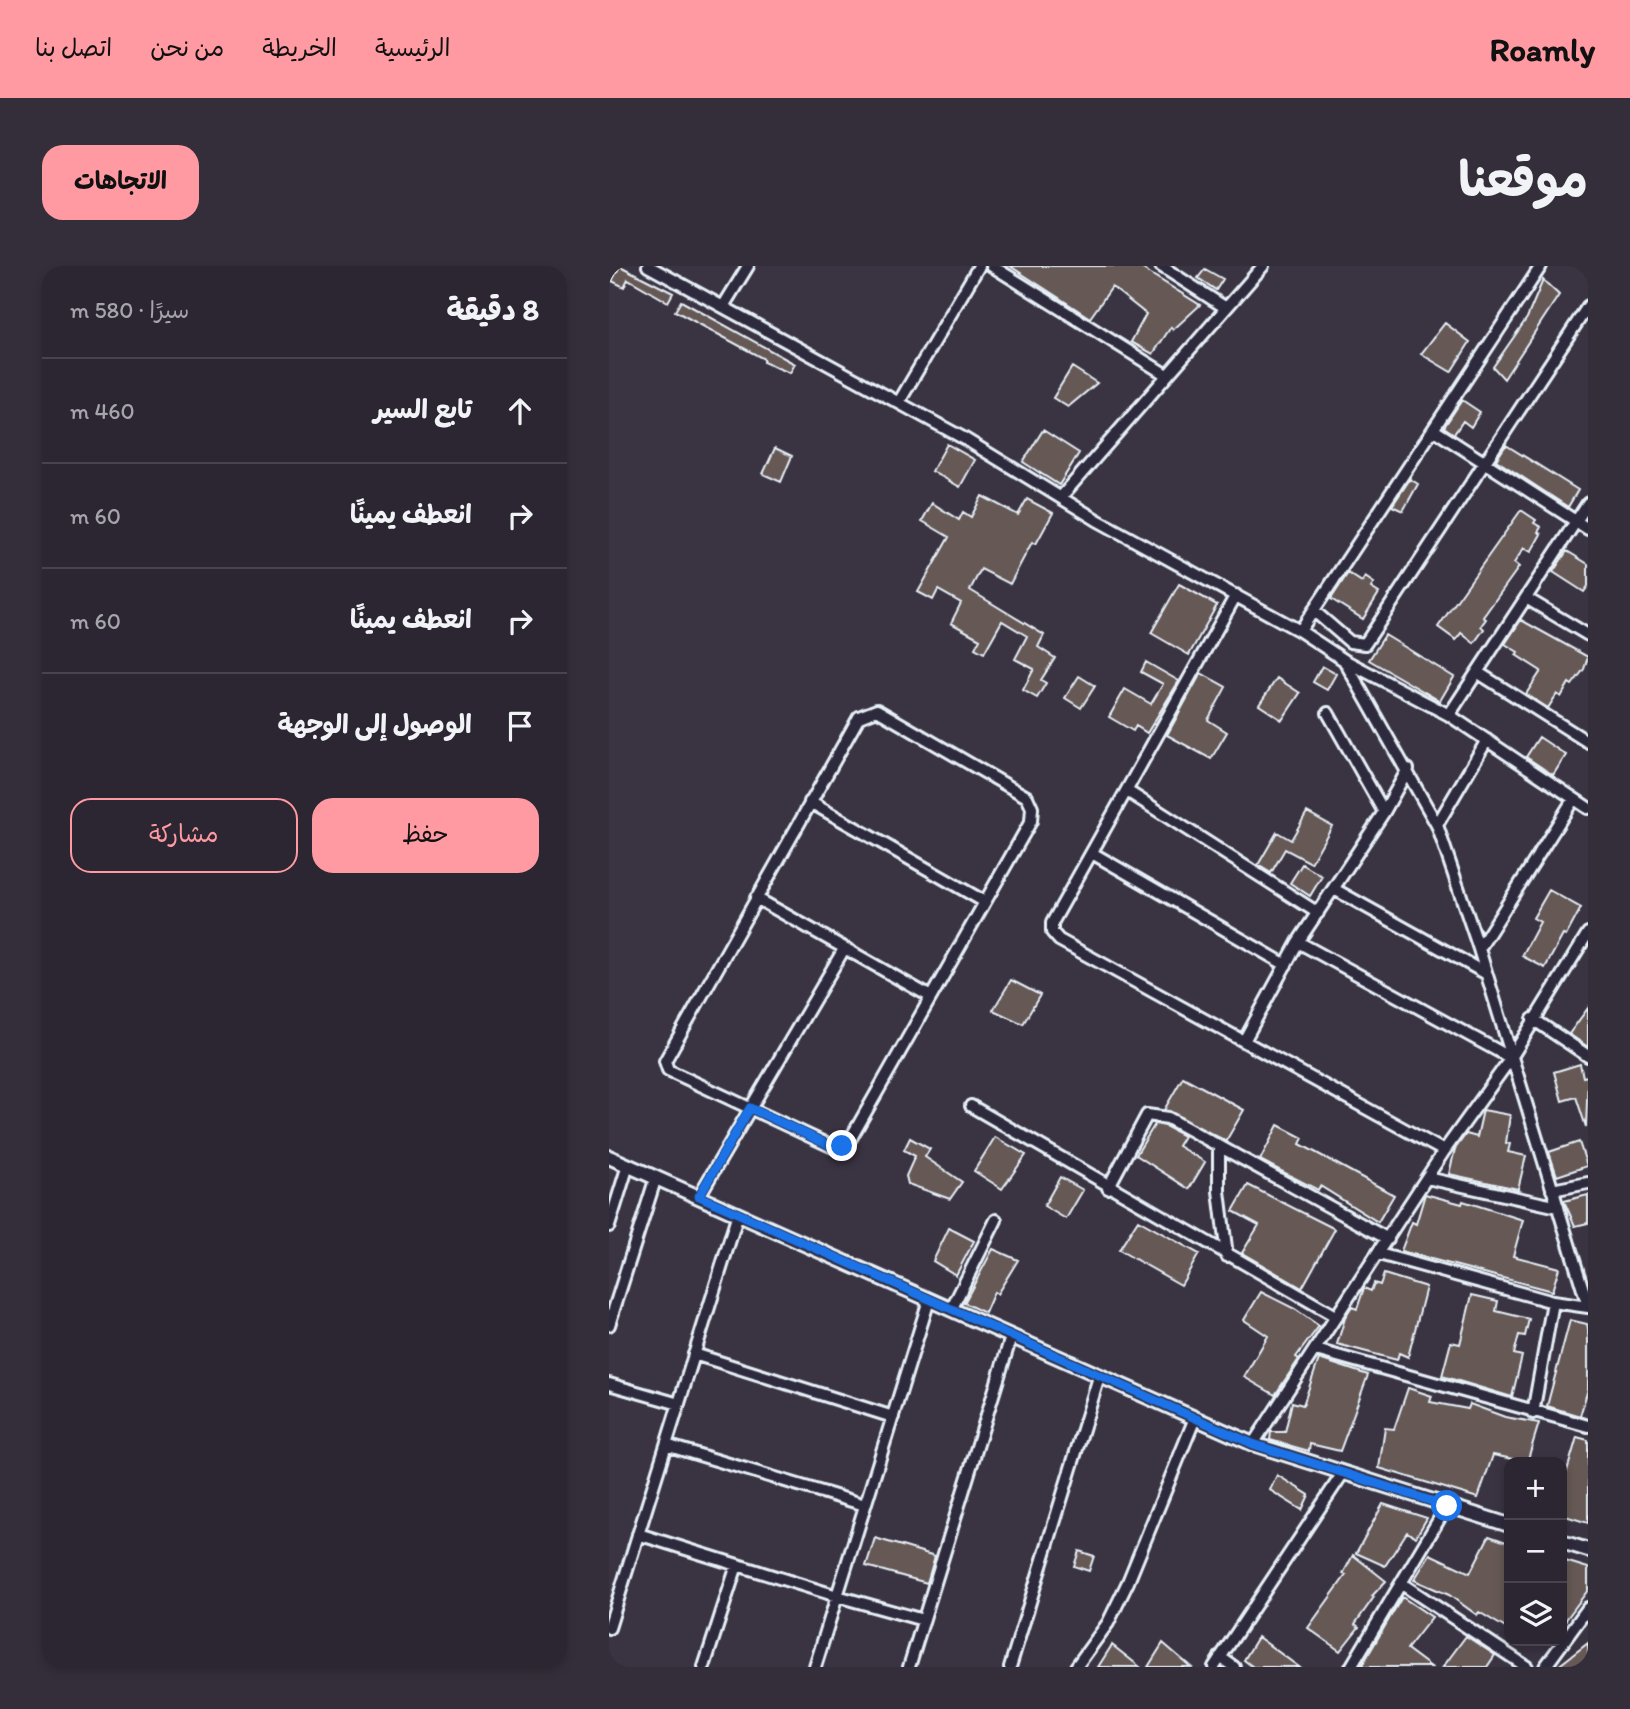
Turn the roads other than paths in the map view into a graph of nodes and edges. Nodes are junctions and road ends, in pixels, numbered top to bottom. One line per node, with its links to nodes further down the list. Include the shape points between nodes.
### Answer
1 (648, 266): 8 (street)
2 (748, 266): 8 (street)
3 (979, 266): 12 (street)
4 (992, 266): 11 (street)
5 (1161, 266): 10 (street)
6 (1263, 266): 10 (street)
7 (1541, 266): 13 (street)
8 (725, 305): 12 (street)
9 (1588, 306): 14 (street)
10 (1226, 308): 11 (street)
11 (1165, 374): 15 (street)
12 (899, 402): 15 (street)
13 (1434, 430): 14 (street); 21 (street)
14 (1485, 463): 17 (street); 21 (street, via 1365,644 1350,642)
15 (1061, 497): 19 (street)
16 (1588, 503): 17 (street)
17 (1576, 521): 18 (street); 20 (street)
18 (1588, 529)
19 (1235, 595): 22 (street); 31 (street)
20 (1526, 598): 23 (street); 25 (street)
21 (1314, 611): 22 (street)
22 (1300, 631): 24 (street)
23 (1588, 635)
24 (1344, 660): 27 (street); 30 (street)
25 (1477, 672): 27 (street); 29 (street)
26 (1328, 713): 35 (street)
27 (1449, 715): 28 (street)
28 (1487, 740): 32 (street); 36 (street)
29 (1588, 742)
30 (1408, 769): 35 (street); 36 (street)
31 (1127, 791): 37 (street); 41 (street)
32 (1573, 800): 34 (street); 46 (street)
33 (810, 802): 39 (street); 40 (street); 40 (street, via 859,717 877,710 1027,797 1031,821)
34 (1588, 808)
35 (1384, 812): 38 (street)
36 (1437, 825): 46 (street)
37 (1092, 853): 47 (street); 51 (street, via 1052,923 1052,932 1059,940)
38 (1334, 889): 41 (street); 48 (street)
39 (756, 898): 45 (street); 55 (street, via 665,1061 669,1070)
40 (985, 902): 49 (street)
41 (1318, 913): 43 (street)
42 (1588, 933): 44 (street)
43 (1298, 942): 47 (street); 53 (street)
44 (1584, 947): 50 (street)
45 (843, 949): 49 (street); 55 (street)
46 (1479, 949): 48 (street)
47 (1286, 965): 51 (street)
48 (1485, 973): 53 (street)
49 (931, 997): 55 (street, via 851,1138 842,1146 833,1147)
50 (1533, 1019): 52 (street); 53 (street)
51 (1244, 1041): 57 (street)
52 (1588, 1056)
53 (1511, 1058): 57 (street); 64 (street)
54 (971, 1107): 63 (street)
55 (750, 1108): 65 (street)
56 (1219, 1147): 63 (street, via 1168,1118 1147,1115); 70 (street); 72 (street)
57 (1444, 1151): 61 (street)
58 (609, 1157): 59 (street)
59 (628, 1165): 60 (street); 69 (street)
60 (656, 1177): 65 (street); 78 (street)
61 (1427, 1178): 66 (street); 70 (street)
62 (1588, 1183): 64 (street)
63 (1108, 1188): 72 (street)
64 (1552, 1190): 66 (street)
65 (699, 1196): 67 (street)
66 (1557, 1207): 75 (street)
67 (738, 1214): 73 (street); 81 (street)
68 (996, 1220): 76 (street)
69 (609, 1226)
70 (1388, 1239): 71 (street)
71 (1379, 1254): 74 (street); 77 (street)
72 (1227, 1256): 77 (street)
73 (929, 1300): 76 (street); 86 (street)
74 (1553, 1302): 75 (street); 85 (street)
75 (1588, 1307)
76 (951, 1310): 79 (street)
77 (1337, 1318): 80 (street)
78 (609, 1325)
79 (1011, 1337): 82 (street); 103 (street)
80 (1315, 1350): 85 (street); 89 (street)
81 (694, 1354): 84 (street); 86 (street)
82 (1099, 1377): 87 (street); 109 (street)
83 (609, 1384): 84 (street)
84 (679, 1404): 90 (street)
85 (1533, 1413): 88 (street)
86 (893, 1417): 92 (street)
87 (1195, 1418): 89 (street); 110 (street, via 1128,1582 1108,1623)
88 (1588, 1426)
89 (1253, 1444): 91 (street)
90 (666, 1445): 92 (street); 95 (street)
91 (1343, 1473): 93 (street); 105 (street)
92 (865, 1505): 100 (street)
93 (1447, 1506): 94 (street); 99 (street)
94 (1504, 1523)
95 (638, 1534): 98 (street); 101 (street)
96 (1567, 1544): 97 (street)
97 (1588, 1550)
98 (737, 1565): 100 (street); 106 (street)
99 (1402, 1584): 112 (street); 113 (street)
100 (837, 1596): 103 (street); 107 (street)
101 (613, 1605): 104 (street)
102 (1588, 1608): 114 (street)
103 (923, 1620): 108 (street)
104 (609, 1628)
105 (1217, 1662): 111 (street)
106 (704, 1667)
107 (815, 1667)
108 (909, 1667)
109 (1010, 1667)
110 (1076, 1667)
111 (1234, 1667)
112 (1351, 1667)
113 (1527, 1667)
114 (1545, 1667)

